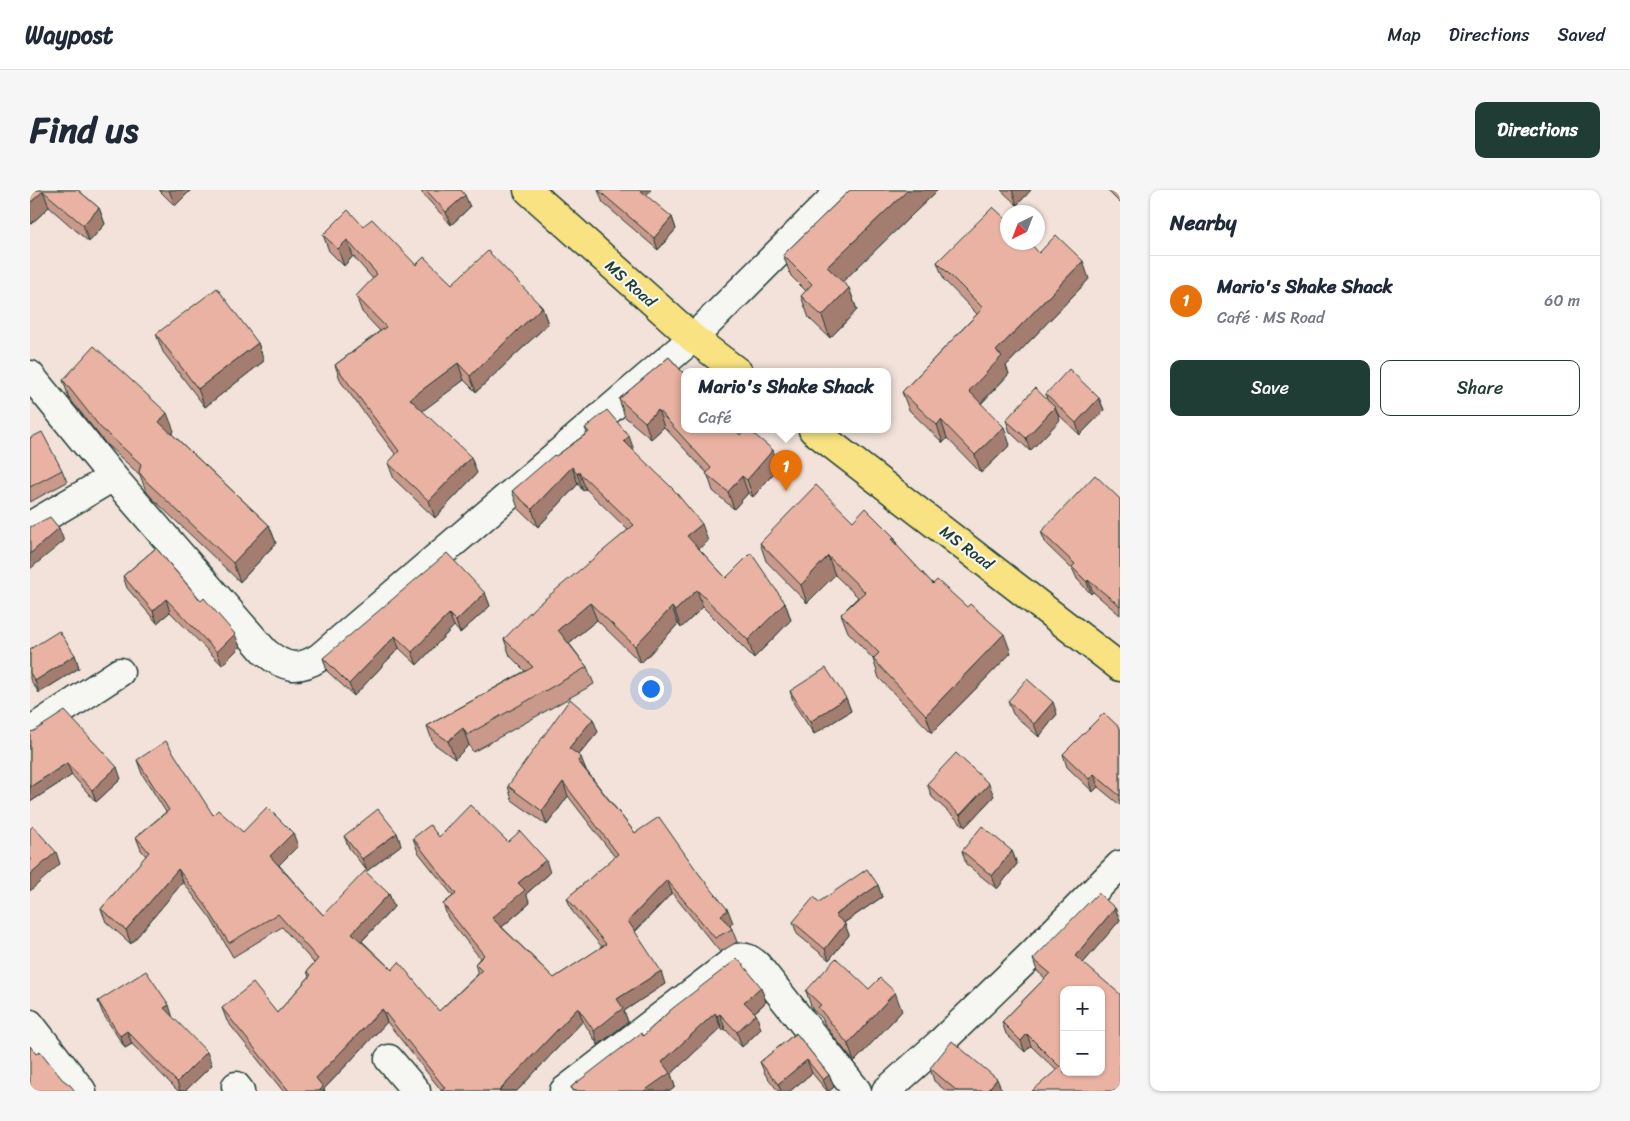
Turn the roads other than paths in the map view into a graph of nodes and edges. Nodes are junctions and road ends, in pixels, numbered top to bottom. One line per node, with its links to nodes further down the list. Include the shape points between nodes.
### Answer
1 (528, 190): 3 (highway, MS Road)
2 (841, 190): 3 (street)
3 (693, 338): 4 (highway, MS Road); 7 (street, via 320,657 300,667 285,664 265,652)
4 (733, 368)
5 (30, 375): 7 (street)
6 (817, 433): 9 (highway, MS Road)
7 (113, 477): 8 (street)
8 (30, 526)
9 (1120, 666)
10 (120, 672): 11 (street)
11 (30, 731)
12 (1120, 865): 19 (street, via 1016,970)
13 (30, 1024): 15 (street)
14 (389, 1059): 16 (street)
15 (82, 1091)
16 (416, 1091)
17 (564, 1091): 18 (street, via 742,957 757,965)
18 (857, 1091)
19 (886, 1091)

